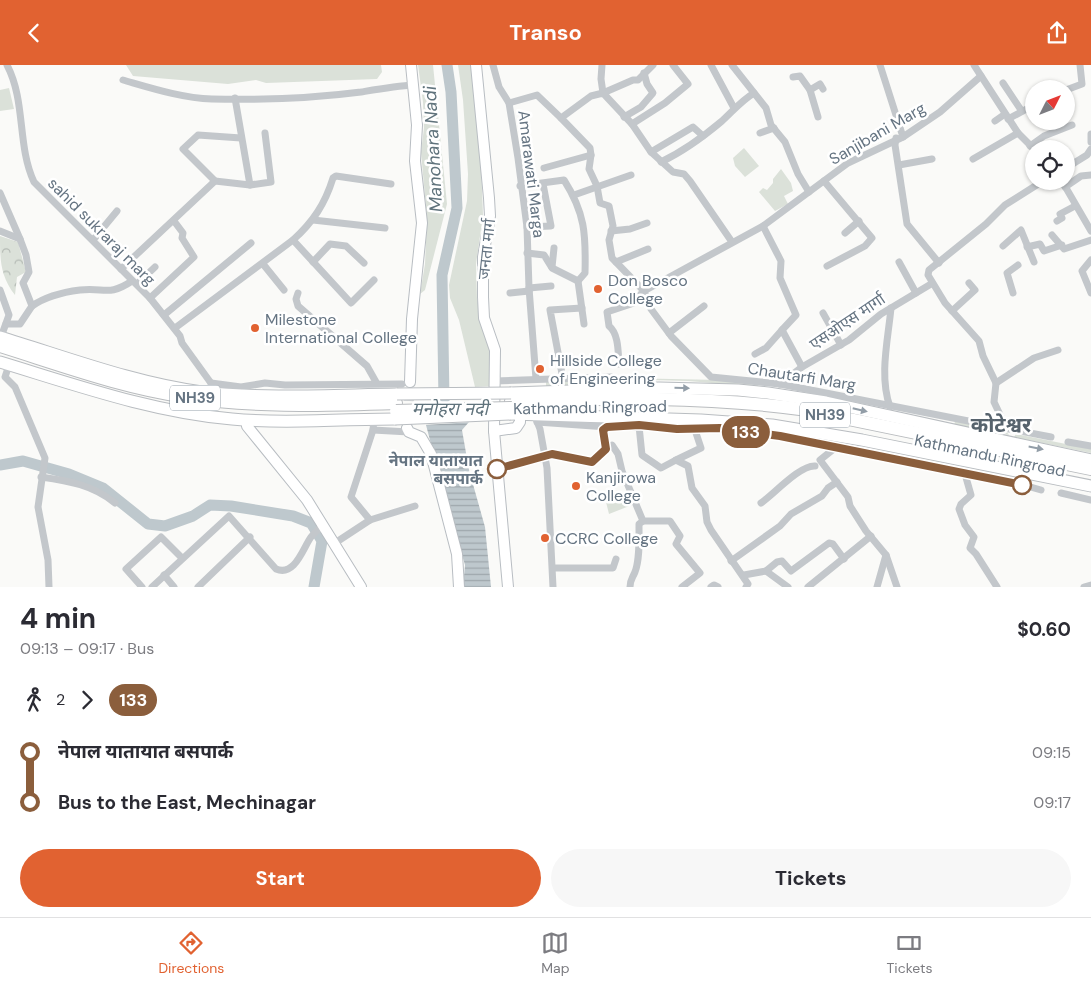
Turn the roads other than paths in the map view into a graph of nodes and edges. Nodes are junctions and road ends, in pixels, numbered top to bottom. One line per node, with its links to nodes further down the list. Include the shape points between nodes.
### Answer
1 (7, 65): 87 (street, sahid sukraraj marg, via 15,88 28,166 34,182)
2 (411, 65): 18 (main road)
3 (476, 65): 149 (main road, जनता मार्ग, via 490,216 483,257 482,297 484,318 495,350)
4 (493, 65): 25 (street, Amarawati Marga, via 498,87)
5 (602, 65): 22 (street)
6 (653, 65): 13 (street)
7 (673, 65): 34 (street, via 688,84)
8 (712, 65): 26 (street)
9 (732, 65): 23 (street)
10 (880, 65): 43 (street)
11 (974, 65): 14 (street)
12 (1080, 65): 19 (street, via 1082,84)
13 (644, 73): 22 (street, via 638,81 633,80); 30 (street, via 653,93 641,107)
14 (981, 76): 29 (street); 43 (street, Sanjibani Marg, via 940,113)
15 (793, 77): 21 (street, via 800,76)
16 (123, 80): 24 (street, via 211,99)
17 (1003, 83): 28 (street)
18 (414, 85): 24 (street, via 387,86 361,92); 156 (main road, via 415,161 422,223 412,319)
19 (1075, 87)
20 (823, 89): 21 (street, via 820,84)
21 (810, 90): 31 (street)
22 (603, 93): 30 (street); 32 (street, via 591,95)
23 (752, 95): 26 (street); 35 (street, via 766,108)
24 (235, 98): 42 (street)
25 (509, 103): 32 (street, via 537,95); 64 (street, Amarawati Marga)
26 (734, 108): 41 (street)
27 (1025, 108): 28 (street)
28 (1021, 110): 29 (street)
29 (1006, 116): 33 (street); 39 (street)
30 (624, 117): 34 (street)
31 (818, 117)
32 (561, 118): 49 (street, via 586,142)
33 (995, 121)
34 (632, 125): 48 (street)
35 (774, 128): 38 (street); 68 (street, via 785,142)
36 (1059, 130): 45 (street)
37 (265, 133): 63 (street, via 271,182)
38 (760, 133)
39 (1018, 133): 44 (street); 51 (street)
40 (1091, 134): 46 (street)
41 (703, 136): 48 (street, via 693,127); 52 (street)
42 (241, 138): 59 (street, via 198,135 183,149); 63 (street)
43 (900, 138): 54 (street, via 895,145); 60 (street, Sanjibani Marg, via 848,163)
44 (1025, 140)
45 (1040, 140)
46 (1091, 142)
47 (1091, 149): 53 (street)
48 (651, 151): 52 (street)
49 (591, 155): 55 (street); 65 (street, via 589,169)
50 (932, 159): 54 (street)
51 (973, 159)
52 (661, 162): 90 (street, via 690,181)
53 (1075, 162)
54 (899, 165): 104 (street, via 907,224)
55 (544, 168)
56 (631, 175): 65 (street)
57 (1091, 175): 58 (street)
58 (1075, 179)
59 (215, 181): 63 (street); 74 (street)
60 (824, 181): 68 (street, Sanjibani Marg); 75 (street)
61 (391, 184): 73 (street, via 336,176 325,203)
62 (543, 184): 64 (street); 70 (street, via 564,180); 79 (street, via 551,226)
63 (250, 185)
64 (520, 186): 79 (street, Amarawati Marga)
65 (598, 186): 70 (street); 82 (street, via 600,203 609,206)
66 (1028, 190): 104 (street, via 1004,205)
67 (1066, 190): 71 (street)
68 (809, 191): 78 (street, Sanjibani Marg)
69 (0, 193): 86 (street)
70 (574, 195): 112 (street, via 583,217 585,243 585,273)
71 (1074, 205): 76 (street, via 1060,214 1062,218); 83 (street)
72 (117, 211): 87 (street)
73 (313, 220): 80 (street); 88 (street)
74 (174, 221): 110 (street); 126 (street, via 194,257)
75 (859, 221): 84 (street); 107 (street, via 872,238 865,246)
76 (1057, 221)
77 (647, 223): 82 (street)
78 (763, 226): 90 (street, Sanjibani Marg); 137 (street, via 781,261 780,278 796,315)
79 (527, 227): 97 (street, Amarawati Marga)
80 (385, 229)
81 (0, 231): 86 (street)
82 (611, 231): 100 (street, via 609,240 612,258)
83 (1091, 231)
84 (845, 233)
85 (1052, 235): 92 (street)
86 (20, 239): 127 (street, via 29,271 23,283)
87 (93, 240): 110 (street, sahid sukraraj marg)
88 (293, 240): 99 (street); 105 (street)
89 (1091, 240): 92 (street, via 1068,249)
90 (732, 242): 120 (street, Sanjibani Marg)
91 (251, 243): 133 (street)
92 (1062, 245): 94 (street, via 1044,251 1040,243)
93 (1003, 246): 94 (street, via 1021,230)
94 (1027, 247): 102 (street)
95 (554, 248): 109 (street)
96 (648, 249): 100 (street)
97 (527, 253): 109 (street, via 544,255); 119 (street, Amarawati Marga)
98 (1091, 260): 125 (street, via 1082,271)
99 (313, 262): 103 (street, via 330,244 346,246); 111 (street, via 350,303)
100 (616, 262): 120 (street)
101 (899, 262): 123 (street)
102 (1034, 262)
103 (364, 263)
104 (939, 263): 115 (street, via 929,271)
105 (263, 264): 118 (street); 136 (street)
106 (1018, 265): 124 (street, via 1007,273)
107 (827, 266)
108 (155, 267): 113 (street)
109 (552, 267): 112 (street)
110 (122, 269): 113 (street, sahid sukraraj marg)
111 (374, 281)
112 (578, 281): 129 (street)
113 (134, 282): 126 (street, sahid sukraraj marg); 127 (street, via 118,290 81,289)
114 (969, 283): 131 (street, via 975,290)
115 (931, 284): 123 (street, एसओएस मार्गा); 131 (street)
116 (550, 287): 119 (street)
117 (0, 290): 134 (street, via 9,309)
118 (284, 290)
119 (529, 290): 122 (street); 147 (street, Amarawati Marga)
120 (644, 291): 138 (street, via 650,309); 145 (street, Sanjibani Marg, via 640,301 607,312 609,326 614,329)
121 (298, 293): 150 (street, via 298,306 367,366)
122 (510, 293)
123 (916, 293): 130 (street, एसओएस मार्गा)
124 (1013, 293)
125 (1091, 293)
126 (150, 299): 133 (street, sahid sukraraj marg)
127 (32, 306): 134 (street, via 20,324)
128 (704, 306): 138 (street)
129 (582, 308): 135 (street); 148 (street, via 550,310)
130 (891, 308): 140 (street, एसओएस मार्गा); 157 (street, via 884,372)
131 (952, 311): 152 (street, via 979,341)
132 (823, 313): 140 (street)
133 (164, 315): 136 (street, sahid sukraraj marg)
134 (6, 324): 139 (street)
135 (584, 325)
136 (174, 328): 151 (street, sahid sukraraj marg)
137 (782, 330): 143 (street, via 766,348); 146 (street)
138 (669, 333): 153 (street, Chautarfi Marg, via 711,377)
139 (0, 340): 155 (main road, via 150,381); 156 (highway, Kathmandu Ringroad / NH39, via 118,381 186,397 260,405)
140 (842, 345): 146 (street, एसओएस मार्गा)
141 (1058, 350): 152 (street, via 1034,358)
142 (0, 353): 156 (highway, Kathmandu Ringroad / NH39, via 144,397 204,408 264,413)
143 (755, 354)
144 (4, 363): 161 (main road, via 144,405); 181 (street, via 5,377 15,387 45,463)
145 (619, 365)
146 (802, 367): 153 (street, एसओएस मार्गा)
147 (536, 379): 148 (street); 149 (street)
148 (563, 379): 154 (street, via 611,377)
149 (495, 381): 168 (main road, जनता मार्ग)
150 (376, 382): 151 (street, via 265,383 241,387); 156 (street)
151 (211, 383): 155 (street, sahid sukraraj marg)
152 (996, 383): 164 (street, via 994,402)
153 (780, 384): 157 (street, Chautarfi Marg)
154 (611, 390): 158 (main road); 159 (main road, one-way to 159, via 738,390 826,402)
155 (223, 394): 156 (main road)
156 (399, 399): 158 (highway, Kathmandu Ringroad / NH39, bridge); 162 (main road)
157 (889, 405): 159 (street); 164 (street, Chautarfi Marg)
158 (513, 406): 160 (main road); 168 (main road, via 520,422 516,428); 179 (highway, Kathmandu Ringroad / NH39, via 672,399 766,405 800,409); 182 (highway, Kathmandu Ringroad / NH39, via 671,405 750,409)
159 (891, 417): 176 (main road, one-way to 176)
160 (535, 418): 165 (street); 174 (street); 184 (main road, via 724,421 812,431)
161 (246, 420): 162 (main road); 193 (main road, via 247,426 307,499)
162 (374, 425): 167 (street); 191 (street, via 351,497)
163 (639, 425): 165 (street); 166 (street, via 677,429); 175 (street, via 642,455 661,469)
164 (1004, 425): 169 (street, Chautarfi Marg)
165 (607, 427): 172 (street, via 603,430)
166 (694, 427): 173 (street, via 780,436); 175 (street, via 701,448)
167 (408, 430): 213 (main road, via 421,437 431,454 457,554)
168 (494, 431): 178 (main road, जनता मार्ग)
169 (1051, 437)
170 (1068, 442): 171 (street)
171 (1091, 446)
172 (606, 447): 174 (street, via 592,462 559,455); 192 (street, via 612,445 618,454)
173 (835, 448): 180 (street); 183 (street, via 820,460)
174 (544, 457): 178 (street); 202 (street)
175 (676, 460): 201 (street, via 688,466 692,487 705,506 707,522)
176 (1091, 460)
177 (815, 466): 189 (street, via 800,470)
178 (497, 469): 214 (main road, जनता मार्ग)
179 (1091, 469)
180 (965, 474): 185 (street); 225 (street, via 971,495 959,509 974,537 970,548)
181 (42, 475): 188 (street, via 88,486); 207 (street, via 38,517 48,560)
182 (1091, 476)
183 (837, 482): 195 (street); 201 (street)
184 (1091, 487)
185 (1041, 490)
186 (1061, 493): 187 (street)
187 (1091, 500)
188 (115, 503)
189 (761, 503)
190 (414, 506): 191 (street)
191 (370, 520): 196 (street)
192 (643, 521): 216 (street, via 639,524 639,546); 217 (street, via 670,521 680,536 676,544 700,573)
193 (323, 526): 194 (street, via 287,569 276,569); 196 (main road)
194 (250, 537): 198 (street, via 229,515); 211 (street)
195 (871, 537): 197 (street); 200 (street)
196 (335, 543): 212 (main road)
197 (886, 555): 223 (street); 224 (street)
198 (182, 558): 204 (street); 208 (street, via 161,537 126,569)
199 (616, 559): 202 (street, via 612,568)
200 (844, 559): 203 (street, via 829,543 792,571 782,561); 222 (street)
201 (731, 561): 205 (street)
202 (554, 567): 215 (street)
203 (766, 571): 205 (street); 221 (street)
204 (164, 575): 209 (street); 210 (street)
205 (744, 575): 220 (street)
206 (1091, 585): 226 (street)
207 (48, 587)
208 (142, 587)
209 (152, 587)
210 (174, 587)
211 (198, 587)
212 (361, 587)
213 (459, 587)
214 (508, 587)
215 (554, 587)
216 (630, 587)
217 (682, 587)
218 (711, 587): 219 (street)
219 (718, 587)
220 (746, 587)
221 (788, 587)
222 (808, 587)
223 (877, 587)
224 (897, 587)
225 (997, 587)
226 (1084, 587)

